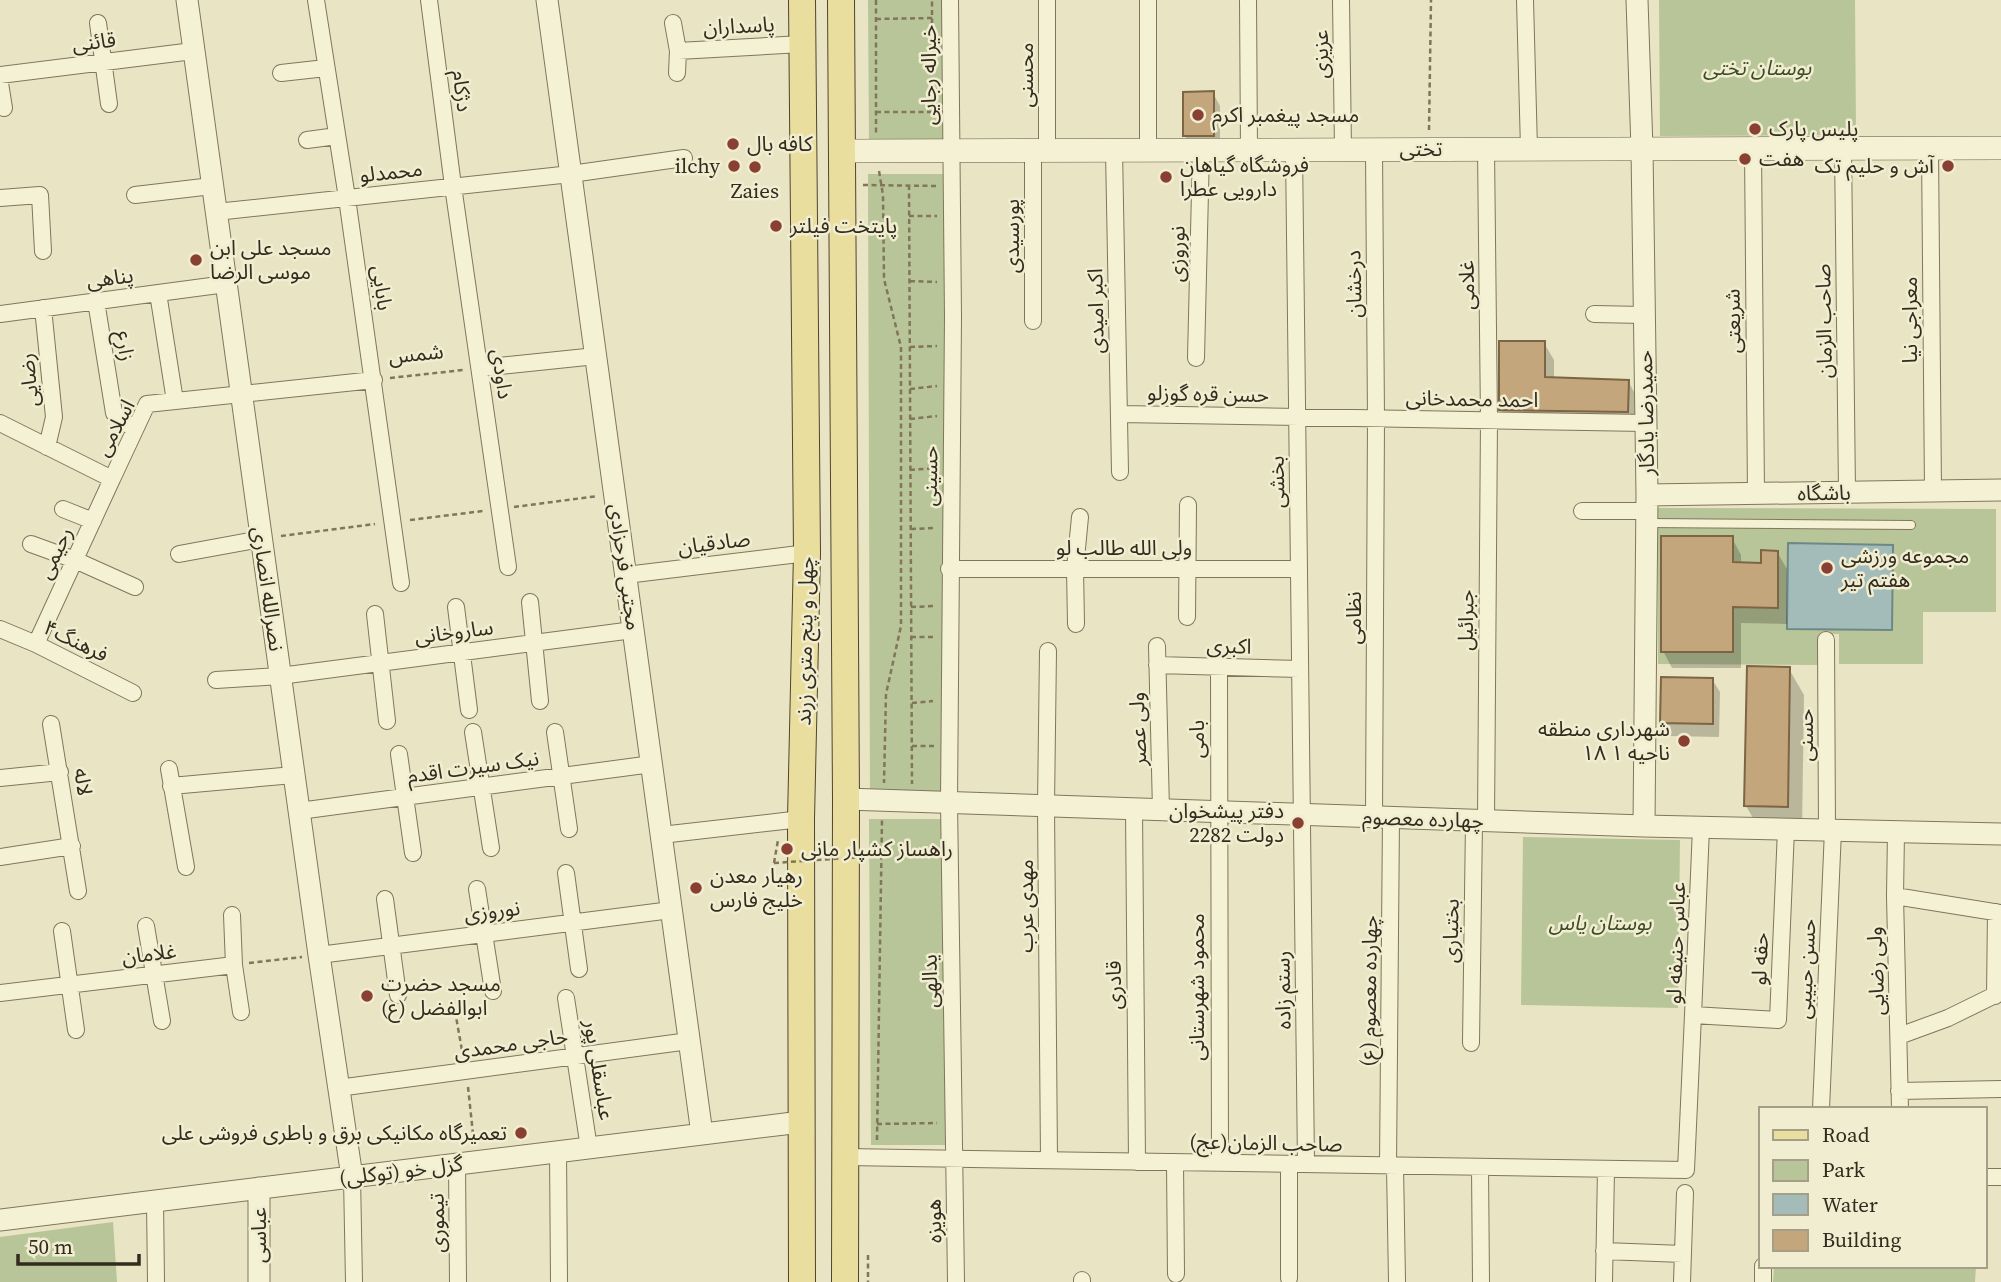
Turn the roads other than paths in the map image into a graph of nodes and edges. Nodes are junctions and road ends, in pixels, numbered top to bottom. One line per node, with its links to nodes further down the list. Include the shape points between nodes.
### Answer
1 (187, 0): 17 (street, نصرالله انصاری)
2 (316, 0): 20 (street, بابایی)
3 (429, 0): 49 (street, دژکام)
4 (547, 0): 47 (street, مجتبی فرحزادی)
5 (802, 0): 16 (main road, چهل و پنج متری زرند)
6 (841, 0): 43 (main road, چهل و پنج متری زرند)
7 (950, 0): 44 (street, خیراله رجایی)
8 (1046, 0): 45 (street, محسنی)
9 (1148, 0): 37 (street)
10 (1248, 0): 39 (street)
11 (1341, 0): 41 (street, عزیزی)
12 (1525, 0): 33 (street)
13 (1637, 0): 34 (street, حمیدرضا یادگار)
14 (98, 23): 19 (street)
15 (673, 23): 18 (street)
16 (802, 44): 18 (street, پاسداران); 92 (main road, چهل و پنج متری زرند)
17 (194, 51): 19 (street, قائنی); 48 (street, نصرالله انصاری)
18 (678, 51): 22 (street)
19 (103, 62): 23 (street, قائنی); 25 (street)
20 (326, 68): 21 (street); 27 (street, بابایی)
21 (281, 74)
22 (677, 74)
23 (0, 75)
24 (0, 83): 26 (street)
25 (109, 104)
26 (4, 108)
27 (337, 136): 28 (street); 52 (street, بابایی)
28 (307, 139)
29 (1843, 148): 30 (main road, تختی); 35 (main road, تختی); 81 (street, صاحب الزمان)
30 (1930, 148): 31 (main road, تختی); 80 (street, معراجی نیا)
31 (2001, 148)
32 (1486, 149): 33 (main road, تختی); 42 (main road, تختی); 72 (street, غلامی)
33 (1529, 149): 34 (main road, تختی)
34 (1642, 149): 35 (main road, تختی); 61 (street, حمیدرضا یادگار)
35 (1753, 149): 82 (street, شریعتی)
36 (1114, 150): 37 (main road, تختی); 45 (main road, تختی); 69 (street, اکبر امیدی)
37 (1148, 150): 38 (main road, تختی)
38 (1201, 150): 39 (main road, تختی); 64 (street, نوروزی)
39 (1249, 150): 40 (main road, تختی)
40 (1294, 150): 41 (main road, تختی); 70 (street, بخشی)
41 (1343, 150): 42 (main road, تختی)
42 (1374, 150): 71 (street, درخشان)
43 (842, 151): 44 (main road, تختی); 139 (main road, چهل و پنج متری زرند)
44 (950, 151): 45 (main road, تختی); 96 (street, حسینی)
45 (1040, 151): 62 (street, پورسیدی)
46 (684, 158): 47 (street, محمدلو)
47 (571, 174): 49 (street, محمدلو); 63 (street, مجتبی فرحزادی)
48 (212, 186): 50 (street); 53 (street, نصرالله انصاری)
49 (453, 186): 52 (street, محمدلو); 65 (street, داودی)
50 (135, 195)
51 (0, 198): 54 (street, via 40,195)
52 (347, 198): 53 (street, محمدلو); 66 (street, بابایی)
53 (216, 212): 55 (street, نصرالله انصاری)
54 (43, 251)
55 (226, 284): 56 (street, پناهی); 67 (street, نصرالله انصاری)
56 (158, 293): 57 (street, پناهی); 68 (street)
57 (96, 301): 58 (street, پناهی); 75 (street, زارع, via 114,413)
58 (43, 308): 59 (street, پناهی); 76 (street, رضایی, via 54,417)
59 (0, 314)
60 (1594, 314): 61 (street)
61 (1644, 314): 74 (street, حمیدرضا یادگار)
62 (1033, 321)
63 (596, 356): 65 (street); 100 (street, مجتبی فرحزادی)
64 (1196, 358)
65 (480, 368): 95 (street, داودی)
66 (374, 380): 67 (street, شمس); 101 (street, بابایی)
67 (241, 394): 68 (street, اسلامی); 90 (street, نصرالله انصاری)
68 (175, 401): 75 (street, اسلامی, via 147,404)
69 (1119, 414): 70 (street, حسن قره گوزلو); 77 (street, اکبر امیدی)
70 (1297, 417): 71 (street, احمد محمدخانی); 99 (street, بخشی)
71 (1376, 419): 72 (street, احمد محمدخانی); 147 (street, نظامی)
72 (1489, 420): 74 (street, احمد محمدخانی); 149 (street, جبرائیل)
73 (0, 423): 76 (street, اسلامی)
74 (1646, 423): 85 (street, حمیدرضا یادگار)
75 (135, 430): 78 (street, اسلامی)
76 (47, 447): 78 (street, اسلامی)
77 (1120, 472)
78 (112, 479): 88 (street, رحیمی)
79 (2001, 490): 80 (street, باشگاه)
80 (1933, 491): 81 (street, باشگاه)
81 (1847, 492): 82 (street, باشگاه)
82 (1756, 494): 85 (street, باشگاه)
83 (1188, 505): 98 (street)
84 (63, 509): 88 (street)
85 (1647, 510): 86 (street); 89 (lane); 150 (street, حمیدرضا یادگار)
86 (1582, 511)
87 (1080, 517): 97 (street)
88 (93, 520): 94 (street, رحیمی)
89 (1911, 525)
90 (261, 539): 93 (street); 120 (street, نصرالله انصاری)
91 (31, 544): 94 (street)
92 (807, 553): 100 (street, صادقیان); 148 (main road, چهل و پنج متری زرند)
93 (179, 554)
94 (75, 560): 102 (street); 112 (street, رحیمی)
95 (509, 567)
96 (949, 569): 97 (street, ولی الله طالب لو); 140 (street, حسینی)
97 (1075, 569): 98 (street, ولی الله طالب لو); 107 (street)
98 (1187, 569): 99 (street, ولی الله طالب لو); 106 (street)
99 (1299, 569): 119 (street, بخشی)
100 (626, 575): 109 (street, مجتبی فرحزادی)
101 (401, 583)
102 (135, 587)
103 (530, 601): 111 (street)
104 (456, 607): 115 (street)
105 (375, 614): 116 (street)
106 (1187, 617)
107 (1076, 624)
108 (0, 629): 112 (street, فرهنگ۴)
109 (634, 630): 111 (street, ساروخانی); 130 (street, مجتبی فرحزادی)
110 (1826, 640): 154 (street, حسنی)
111 (534, 643): 115 (street, ساروخانی); 123 (street)
112 (36, 644): 122 (street, فرهنگ۴)
113 (1157, 646): 117 (street, ولی عصر)
114 (1048, 651): 141 (street, مهدی عرب)
115 (463, 653): 116 (street, ساروخانی); 124 (street)
116 (382, 663): 120 (street, ساروخانی); 125 (street)
117 (1157, 665): 118 (street, اکبری); 143 (street, ولی عصر)
118 (1219, 666): 119 (street, اکبری); 145 (street, بامی)
119 (1300, 669): 146 (street, بخشی)
120 (280, 676): 121 (street, ساروخانی); 133 (street, نصرالله انصاری)
121 (216, 680)
122 (133, 693)
123 (540, 701)
124 (469, 710)
125 (387, 722)
126 (51, 724): 132 (street, لاله)
127 (473, 732): 137 (street)
128 (555, 732): 134 (street)
129 (399, 754): 138 (street)
130 (652, 764): 134 (street, نیک سیرت اقدم); 157 (street, مجتبی فرحزادی)
131 (169, 769): 136 (street)
132 (60, 772): 135 (street); 158 (street, لاله)
133 (294, 775): 136 (street); 144 (street, نصرالله انصاری)
134 (561, 776): 137 (street, نیک سیرت اقدم); 152 (street)
135 (0, 778)
136 (171, 786): 162 (street)
137 (481, 787): 138 (street, نیک سیرت اقدم); 159 (street)
138 (406, 797): 144 (street, نیک سیرت اقدم); 160 (street)
139 (846, 799): 140 (street, چهارده معصوم); 204 (main road, چهل و پنج متری زرند)
140 (949, 803): 141 (street, چهارده معصوم); 205 (street, یدالهی)
141 (1046, 806): 142 (street, چهارده معصوم); 206 (street, مهدی عرب)
142 (1134, 809): 143 (street, چهارده معصوم); 207 (street, قادری)
143 (1161, 810): 145 (street, چهارده معصوم)
144 (299, 811): 176 (street, نصرالله انصاری)
145 (1217, 812): 146 (street, چهارده معصوم); 210 (street, محمود شهرستانی)
146 (1302, 815): 147 (street, چهارده معصوم); 212 (street, رستم زاده)
147 (1382, 817): 149 (street, چهارده معصوم); 213 (street, چهارده معصوم (ع))
148 (801, 819): 157 (street); 200 (main road, چهل و پنج متری زرند)
149 (1480, 821): 150 (street, چهارده معصوم); 193 (street, بختیاری)
150 (1644, 826): 151 (street, چهارده معصوم)
151 (1701, 828): 153 (street, چهارده معصوم); 187 (street, عباس حنیفه لو)
152 (569, 829)
153 (1786, 830): 154 (street, چهارده معصوم); 188 (street, حقه لو, via 1778,1020)
154 (1830, 830): 155 (street, چهارده معصوم); 198 (street, حسن حبیبی)
155 (1896, 832): 156 (street, چهارده معصوم); 166 (street, ولی رضایی)
156 (2001, 834)
157 (661, 835): 168 (street, مجتبی فرحزادی)
158 (72, 846): 161 (street); 165 (street, لاله)
159 (491, 848)
160 (413, 853)
161 (0, 857)
162 (186, 867)
163 (566, 873): 171 (street)
164 (477, 889): 174 (street)
165 (78, 891)
166 (1895, 896): 169 (street); 191 (street, ولی رضایی)
167 (385, 899): 175 (street)
168 (671, 910): 171 (street, نوروزی); 192 (street, مجتبی فرحزادی)
169 (1999, 912): 183 (street)
170 (232, 915): 177 (street)
171 (573, 922): 174 (street, نوروزی); 178 (street)
172 (146, 926): 179 (street)
173 (62, 932): 180 (street)
174 (484, 933): 175 (street, نوروزی); 181 (street)
175 (391, 945): 176 (street, نوروزی); 184 (street)
176 (319, 955): 195 (street, نصرالله انصاری)
177 (234, 965): 179 (street, غلامان); 186 (street)
178 (579, 969)
179 (153, 975): 180 (street, غلامان); 189 (street)
180 (69, 985): 182 (street, غلامان); 190 (street)
181 (493, 990)
182 (0, 993)
183 (1998, 994): 191 (street)
184 (398, 995)
185 (566, 998): 194 (street, عباسقلی پور)
186 (241, 1012)
187 (1693, 1015): 188 (street, عباس حنیفه لو); 215 (street, صاحب الزمان(عج), via 1686,1170)
188 (1740, 1018)
189 (162, 1021)
190 (76, 1030)
191 (1899, 1036): 197 (street, ولی رضایی)
192 (690, 1041): 194 (street, حاجی محمدی); 201 (street, مجتبی فرحزادی)
193 (1471, 1043)
194 (576, 1056): 195 (street, حاجی محمدی); 202 (street, عباسقلی پور)
195 (338, 1088): 216 (street, نصرالله انصاری)
196 (2001, 1090): 197 (street)
197 (1899, 1091): 199 (street, ولی رضایی)
198 (1821, 1107)
199 (1900, 1107)
200 (801, 1122): 201 (street, گزل خو (توکلی)); 231 (main road, چهل و پنج متری زرند)
201 (702, 1134): 202 (street, گزل خو (توکلی))
202 (589, 1148): 203 (street, گزل خو (توکلی))
203 (558, 1151): 209 (street, گزل خو (توکلی)); 230 (street)
204 (845, 1157): 205 (street, صاحب الزمان(عج)); 232 (main road, چهل و پنج متری زرند)
205 (954, 1159): 206 (street, صاحب الزمان(عج)); 233 (street, هویزه)
206 (1049, 1160): 207 (street, صاحب الزمان(عج))
207 (1137, 1162): 208 (street, صاحب الزمان(عج))
208 (1175, 1162): 210 (street, صاحب الزمان(عج)); 223 (street)
209 (467, 1163): 216 (street, گزل خو (توکلی)); 229 (street, تیموری)
210 (1220, 1163): 211 (street, صاحب الزمان(عج))
211 (1289, 1164): 212 (street, صاحب الزمان(عج)); 224 (street)
212 (1306, 1164): 213 (street, صاحب الزمان(عج))
213 (1392, 1166): 214 (street, صاحب الزمان(عج)); 225 (street, چهارده معصوم (ع))
214 (1480, 1167): 215 (street, صاحب الزمان(عج)); 234 (street)
215 (1606, 1169): 221 (street)
216 (352, 1177): 217 (street, گزل خو (توکلی)); 228 (street)
217 (259, 1188): 219 (street, گزل خو (توکلی)); 227 (street, عباسی)
218 (1685, 1193): 222 (street)
219 (155, 1201): 220 (street, گزل خو (توکلی)); 226 (street)
220 (0, 1220)
221 (1604, 1251): 222 (street); 235 (street)
222 (1682, 1254): 236 (street)
223 (1176, 1274)
224 (1289, 1278)
225 (1397, 1281)
226 (156, 1282)
227 (259, 1282)
228 (354, 1282)
229 (458, 1282)
230 (559, 1282)
231 (802, 1282)
232 (845, 1282)
233 (956, 1282)
234 (1481, 1282)
235 (1604, 1282)
236 (1682, 1282)

